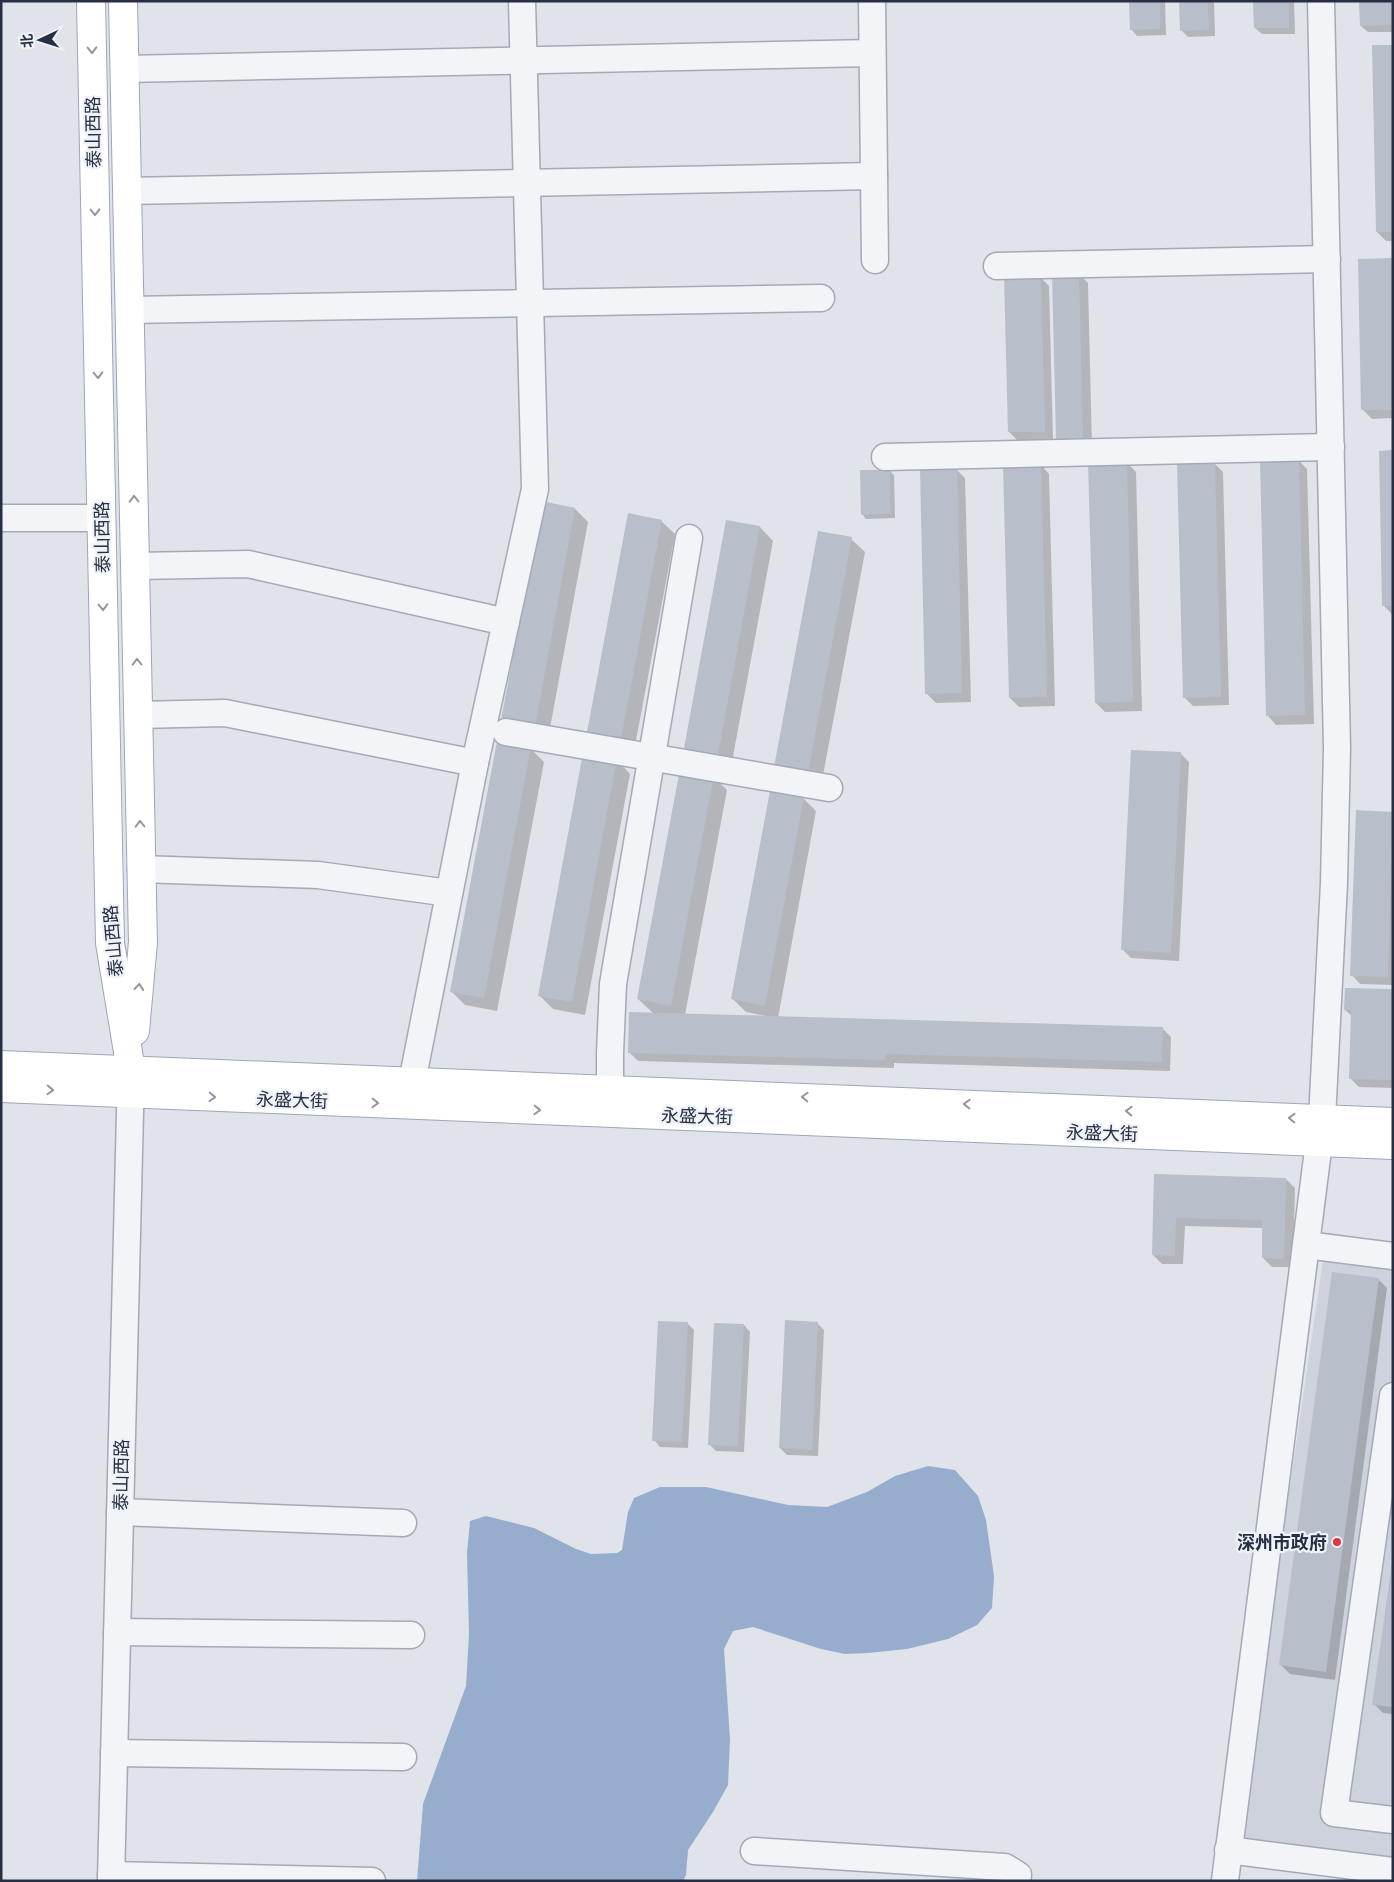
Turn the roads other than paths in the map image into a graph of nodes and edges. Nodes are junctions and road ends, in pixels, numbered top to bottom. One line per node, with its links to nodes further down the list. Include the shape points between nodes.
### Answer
1 (90, 1): 21 (main road, 泰山西路, one-way to 21)
2 (123, 1): 8 (main road, 泰山西路)
3 (522, 1): 7 (street)
4 (872, 1): 6 (street)
5 (1321, 1): 12 (street)
6 (872, 54): 7 (street); 9 (street)
7 (524, 61): 8 (street); 10 (street)
8 (125, 69): 11 (main road, 泰山西路)
9 (874, 176): 10 (street); 13 (street)
10 (527, 183): 11 (street); 16 (street)
11 (127, 191): 17 (main road, 泰山西路)
12 (1327, 259): 14 (street); 18 (street)
13 (875, 260)
14 (997, 266)
15 (821, 298): 16 (street)
16 (531, 303): 17 (street); 24 (street, via 535,489)
17 (130, 310): 23 (main road, 泰山西路, one-way to 17)
18 (1330, 447): 19 (street); 38 (street, via 1337,748 1334,882)
19 (885, 457)
20 (1, 518): 21 (street)
21 (101, 518): 33 (main road, 泰山西路, one-way to 33, via 110,942)
22 (689, 538): 27 (street)
23 (135, 566): 24 (street, via 248,564); 25 (main road, 泰山西路, one-way to 23)
24 (506, 622): 28 (street)
25 (138, 715): 28 (street, via 225,713); 30 (main road, 泰山西路, one-way to 25)
26 (506, 732): 27 (street)
27 (652, 757): 29 (street); 36 (street, via 613,984)
28 (475, 763): 31 (street)
29 (829, 788)
30 (141, 868): 31 (street, via 318,875); 33 (main road, 泰山西路, one-way to 30, via 143,942)
31 (449, 893): 34 (street)
32 (1, 1065): 33 (main road, 永盛大街)
33 (131, 1082): 34 (main road, 永盛大街); 35 (main road, 永盛大街, one-way to 33); 38 (main road, 永盛大街, one-way to 38); 43 (street, 泰山西路)
34 (412, 1082): 36 (main road, 永盛大街)
35 (1, 1088)
36 (610, 1090): 38 (main road, 永盛大街, one-way to 36)
37 (1393, 1122): 38 (main road, 永盛大街)
38 (1321, 1130): 39 (main road, 永盛大街); 40 (street)
39 (1393, 1145)
40 (1306, 1244): 41 (street); 50 (street)
41 (1393, 1256)
42 (1393, 1396): 49 (street, via 1334,1813)
43 (120, 1512): 44 (street); 45 (street, 泰山西路)
44 (403, 1523)
45 (117, 1632): 46 (street); 47 (street, 泰山西路)
46 (411, 1635)
47 (114, 1753): 48 (street); 53 (street, 泰山西路)
48 (403, 1757)
49 (1393, 1820)
50 (1228, 1850): 52 (street); 56 (street)
51 (754, 1851): 55 (street, via 1005,1867 1018,1875)
52 (1393, 1871)
53 (111, 1878): 54 (street)
54 (372, 1881)
55 (1017, 1881)
56 (1224, 1881)

